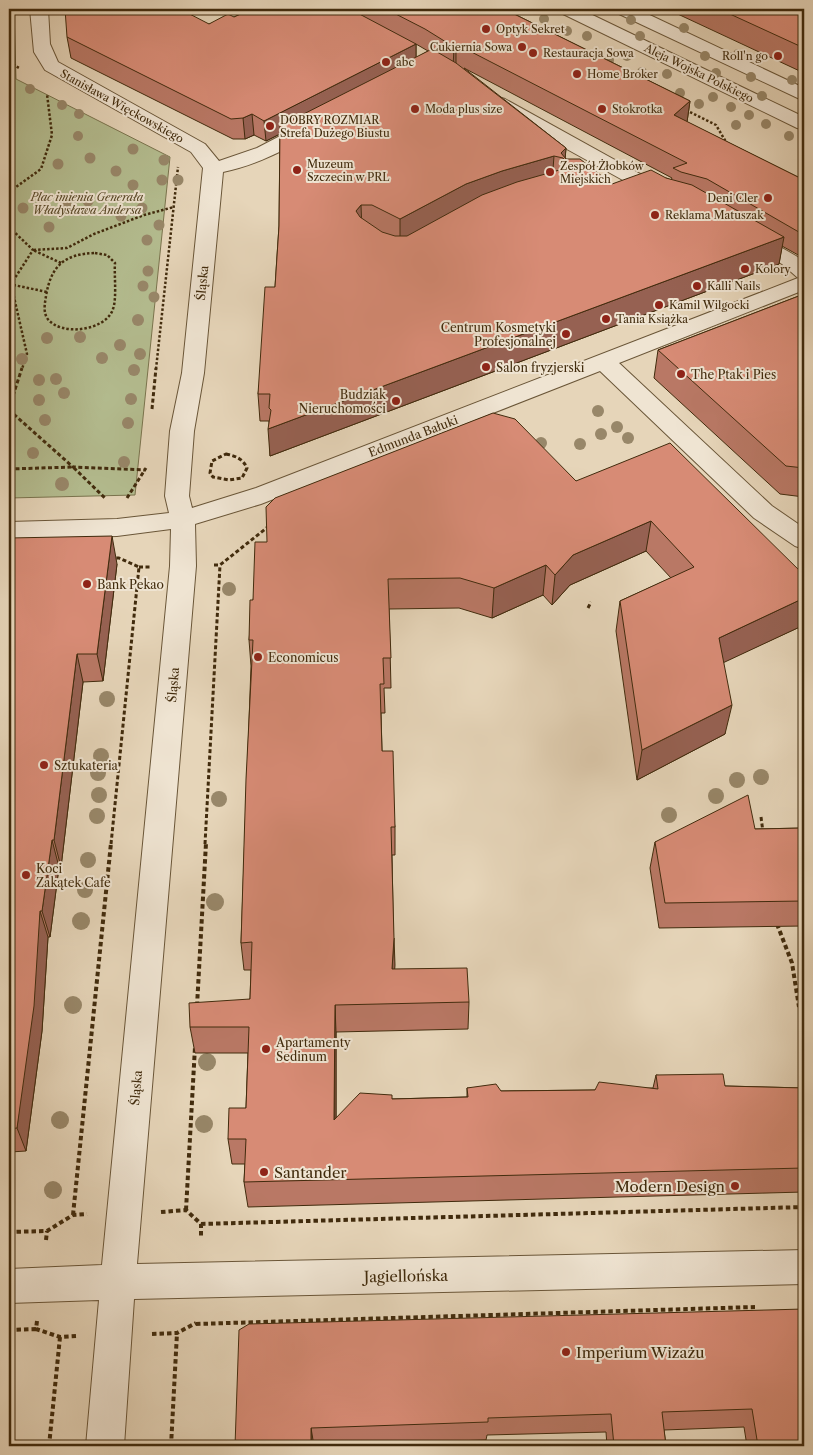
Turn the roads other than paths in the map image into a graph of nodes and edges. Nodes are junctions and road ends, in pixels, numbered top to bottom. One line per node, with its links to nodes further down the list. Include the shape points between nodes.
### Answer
1 (39, 9): 8 (street, Stanisława Więckowskiego, via 42,49 47,63 198,148)
2 (567, 9): 7 (street, Aleja Wojska Polskiego)
3 (623, 9): 5 (street, Aleja Wojska Polskiego)
4 (483, 94): 9 (street, via 597,167)
5 (804, 95)
6 (326, 120): 8 (street, via 248,160)
7 (804, 124)
8 (213, 168): 14 (street, Śląska, via 193,373 182,430 177,496)
9 (679, 202)
10 (729, 226): 11 (street)
11 (804, 272)
12 (804, 283): 13 (street, Edmunda Bałuki)
13 (604, 362): 14 (street, Edmunda Bałuki, via 270,492); 16 (street, via 763,512)
14 (182, 519): 15 (street, Edmunda Bałuki, via 123,527); 18 (street, Śląska, via 183,573)
15 (9, 530)
16 (804, 540)
17 (804, 1266): 18 (street, Jagiellońska)
18 (118, 1282): 19 (street, Jagiellońska); 20 (street, Śląska)
19 (9, 1286)
20 (105, 1446)

